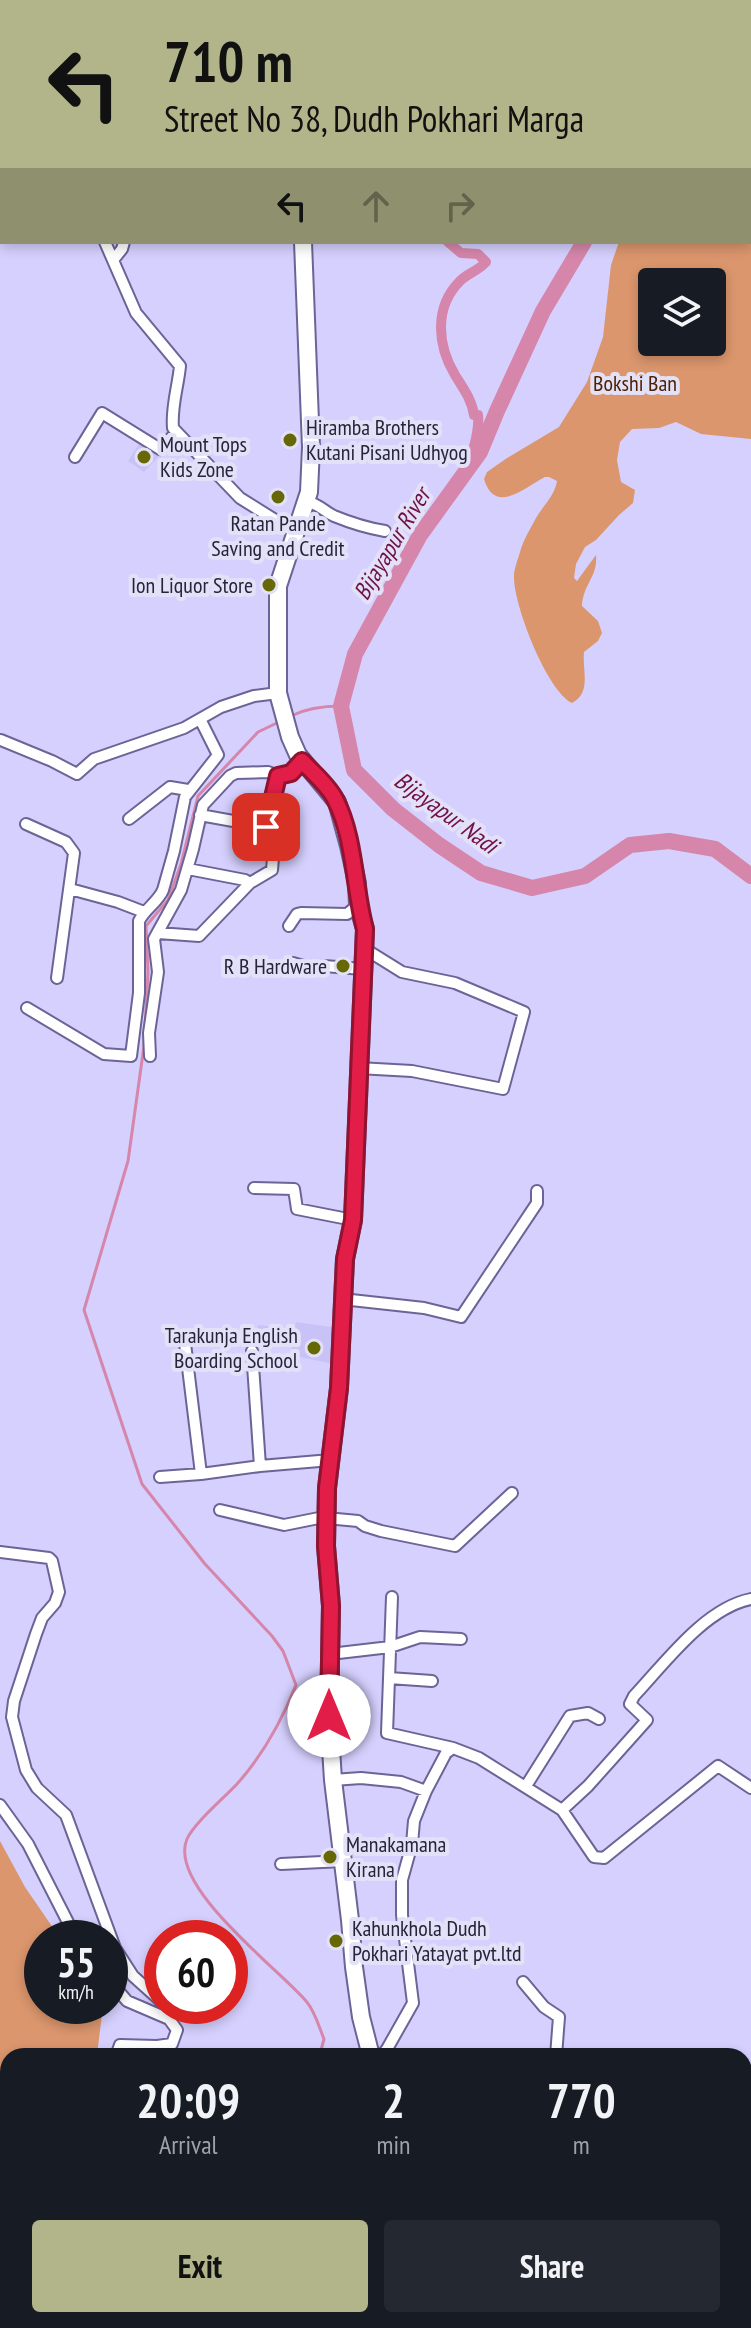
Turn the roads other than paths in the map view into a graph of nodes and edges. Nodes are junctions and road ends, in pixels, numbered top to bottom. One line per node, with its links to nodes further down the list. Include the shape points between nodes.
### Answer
1 (106, 244): 4 (street)
2 (123, 244): 4 (street)
3 (303, 244): 7 (main road, via 311,447)
4 (114, 259): 5 (street, via 136,313 180,366 171,414)
5 (177, 432): 6 (street, via 160,449 102,413); 9 (street, via 240,498)
6 (75, 457)
7 (306, 501): 8 (street, via 360,527); 9 (main road)
8 (385, 531)
9 (296, 533): 10 (main road, via 277,594)
10 (278, 693): 11 (street, via 254,696); 13 (main road)
11 (200, 719): 12 (street, via 94,759 77,774); 15 (street, via 218,755)
12 (1, 740)
13 (302, 761): 14 (street, via 291,773); 23 (main road, via 337,802)
14 (278, 776): 16 (street, via 236,773 208,798); 19 (street)
15 (188, 790): 17 (street, via 170,787); 24 (street, via 163,890)
16 (200, 815): 19 (street); 20 (street)
17 (129, 819)
18 (26, 824): 22 (street, via 73,850)
19 (266, 827): 21 (street, via 275,833 272,870)
20 (188, 869): 21 (street); 26 (street)
21 (250, 883): 26 (street, via 199,936)
22 (70, 889): 24 (street); 30 (street)
23 (358, 905): 25 (street, via 347,914 297,914); 27 (main road)
24 (144, 912): 31 (street, via 137,931 139,993 131,1056 104,1054)
25 (289, 926)
26 (158, 933): 32 (street)
27 (365, 949): 29 (main road); 33 (street, via 402,972 455,983 524,1012 503,1089 412,1071)
28 (293, 963): 29 (street)
29 (363, 969): 33 (main road)
30 (57, 978)
31 (27, 1008)
32 (150, 1056)
33 (358, 1068): 36 (main road)
34 (254, 1188): 36 (street, via 294,1189 297,1209)
35 (537, 1197): 37 (street, via 461,1317)
36 (353, 1220): 37 (main road)
37 (342, 1299): 40 (main road)
38 (184, 1335): 42 (street)
39 (252, 1351): 41 (street)
40 (331, 1460): 41 (street); 46 (main road)
41 (260, 1466): 42 (street)
42 (201, 1474): 43 (street)
43 (160, 1477)
44 (512, 1493): 46 (street, via 455,1546 358,1521)
45 (220, 1510): 46 (street, via 284,1525)
46 (326, 1519): 52 (main road)
47 (0, 1552): 67 (street, via 52,1561 59,1592 42,1618 12,1717 26,1770 66,1815 115,1948)
48 (392, 1597): 51 (street)
49 (751, 1599): 62 (street, via 736,1602 702,1624 634,1696 630,1704 647,1720)
50 (461, 1639): 51 (street, via 420,1637)
51 (390, 1647): 52 (street); 53 (street)
52 (330, 1654): 57 (main road)
53 (389, 1678): 54 (street); 56 (street, via 387,1733)
54 (432, 1681)
55 (599, 1719): 58 (street, via 588,1713 570,1716)
56 (453, 1748): 58 (street); 60 (street)
57 (333, 1780): 60 (street, via 401,1782); 63 (main road)
58 (526, 1786): 62 (street)
59 (751, 1788): 62 (street, via 718,1766 604,1858 594,1857)
60 (426, 1791): 71 (street, via 402,1880 413,2003)
61 (0, 1805): 65 (street, via 28,1844)
62 (562, 1810)
63 (343, 1861): 64 (street); 70 (main road)
64 (281, 1864)
65 (67, 1920)
66 (523, 1982): 72 (street, via 559,2017)
67 (144, 1986)
68 (173, 2024): 69 (street, via 177,2030 172,2044)
69 (119, 2048)
70 (369, 2048)
71 (388, 2048)
72 (557, 2048)

